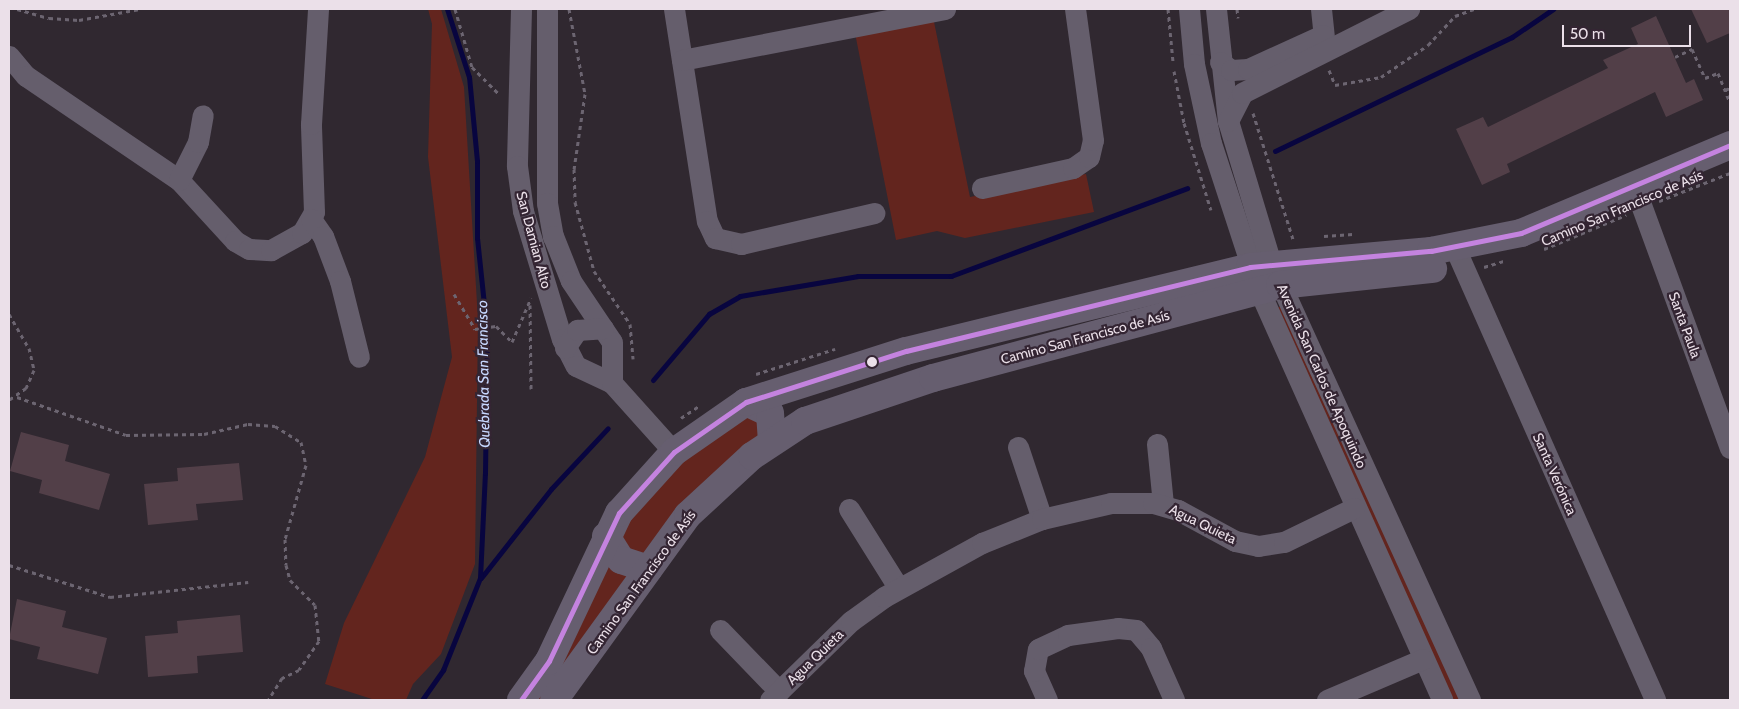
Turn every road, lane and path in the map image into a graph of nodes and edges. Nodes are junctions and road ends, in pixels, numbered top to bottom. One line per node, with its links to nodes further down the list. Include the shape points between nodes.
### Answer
1 (17, 9): 2 (path, via 79,20)
2 (140, 9)
3 (318, 9): 36 (street, via 311,124 316,191)
4 (521, 9): 47 (street, San Damian Alto, via 517,166 527,224)
5 (547, 9): 45 (street, San Damian Alto, via 548,211 572,281)
6 (569, 9): 49 (path, via 585,94 574,170 575,202 594,272 630,324)
7 (674, 9): 21 (street)
8 (945, 9): 16 (street)
9 (1075, 9): 33 (street, via 1093,140 1089,157 1074,168)
10 (1189, 9): 41 (street, Avenida San Carlos de Apoquindo, via 1201,101)
11 (1216, 9): 22 (street, Avenida San Carlos de Apoquindo)
12 (1237, 9): 17 (path)
13 (1321, 9): 18 (street)
14 (1409, 9): 18 (street)
15 (1474, 9): 23 (path, via 1455,16 1422,50 1381,77 1335,85 1329,68)
16 (902, 13): 21 (street)
17 (1239, 28)
18 (1324, 43): 22 (street, via 1248,68 1231,70); 25 (street)
19 (9, 56): 32 (street, via 26,76)
20 (1674, 57): 26 (path, via 1692,49 1705,78 1718,72)
21 (682, 60): 35 (street, via 707,221 715,238 741,244)
22 (1220, 62): 29 (street, Avenida San Carlos de Apoquindo)
23 (1320, 72)
24 (1730, 88): 26 (path)
25 (1247, 90): 29 (street, via 1235,100); 39 (path, via 1291,240)
26 (1725, 90): 27 (path)
27 (1730, 102)
28 (203, 116): 32 (street, via 198,142)
29 (1228, 121): 41 (street, Avenida San Carlos de Apoquindo)
30 (1730, 144): 40 (main road, Camino San Francisco de Asís, via 1545,226)
31 (1730, 162): 34 (main road, Camino San Francisco de Asís)
32 (179, 180): 36 (street, via 228,235 249,249 272,250 288,244)
33 (982, 188)
34 (1640, 202): 40 (main road, Camino San Francisco de Asís, via 1550,241); 58 (street, Santa Paula)
35 (874, 213)
36 (311, 219): 48 (street, via 340,281)
37 (1360, 234): 38 (path)
38 (1318, 237)
39 (1300, 239)
40 (1458, 256): 41 (main road, Camino San Francisco de Asís); 80 (street, Santa Verónica)
41 (1265, 276): 46 (main road, Camino San Francisco de Asís); 50 (main road, Camino San Francisco de Asís); 61 (street, Avenida San Carlos de Apoquindo); 79 (street, Avenida San Carlos de Apoquindo)
42 (454, 294): 44 (path, via 477,328)
43 (9, 314): 52 (path, via 29,348 34,370)
44 (490, 327)
45 (603, 328): 47 (street, via 578,330); 51 (street, San Damian Alto, via 613,348)
46 (959, 339): 50 (main road); 54 (main road, Camino San Francisco de Asís, via 819,375)
47 (565, 348): 51 (street, San Damian Alto, via 580,370)
48 (359, 357)
49 (631, 368)
50 (970, 368): 55 (main road, Camino San Francisco de Asís, via 834,410)
51 (612, 383): 59 (street, San Damian Alto)
52 (17, 397): 53 (path); 72 (path, via 126,435 204,434 248,424 274,426 301,442 306,465 286,539 286,564 290,580 315,605 319,641 299,670 282,678)
53 (9, 400)
54 (746, 402): 55 (main road, via 770,413 775,426); 59 (main road, Camino San Francisco de Asís)
55 (772, 439): 66 (main road, Camino San Francisco de Asís, via 711,491)
56 (1157, 444): 60 (street, Agua Quieta)
57 (1018, 446): 63 (street)
58 (1730, 448)
59 (674, 452): 64 (main road, Camino San Francisco de Asís, via 636,492)
60 (1163, 504): 61 (street, Agua Quieta, via 1235,541 1258,546 1284,542); 63 (street, Agua Quieta, via 1111,503)
61 (1354, 508): 70 (street, Avenida San Carlos de Apoquindo)
62 (849, 509): 68 (street)
63 (1042, 520): 68 (street, Agua Quieta, via 982,543)
64 (606, 536): 66 (main road, via 622,560); 73 (main road, Camino San Francisco de Asís, via 549,661)
65 (9, 565): 67 (path, via 110,597)
66 (649, 569): 74 (main road, Camino San Francisco de Asís)
67 (248, 582)
68 (898, 588): 71 (street, Agua Quieta, via 851,622)
69 (720, 630): 71 (street, Agua Quieta)
70 (1423, 659): 77 (street); 78 (street, Avenida San Carlos de Apoquindo)
71 (775, 696)
72 (268, 700)
73 (521, 700)
74 (554, 700)
75 (1047, 700): 76 (street, via 1034,671 1038,649 1068,636 1118,628 1136,630 1151,648)
76 (1174, 700)
77 (1327, 700)
78 (1442, 700)
79 (1470, 700)
80 (1655, 700)

